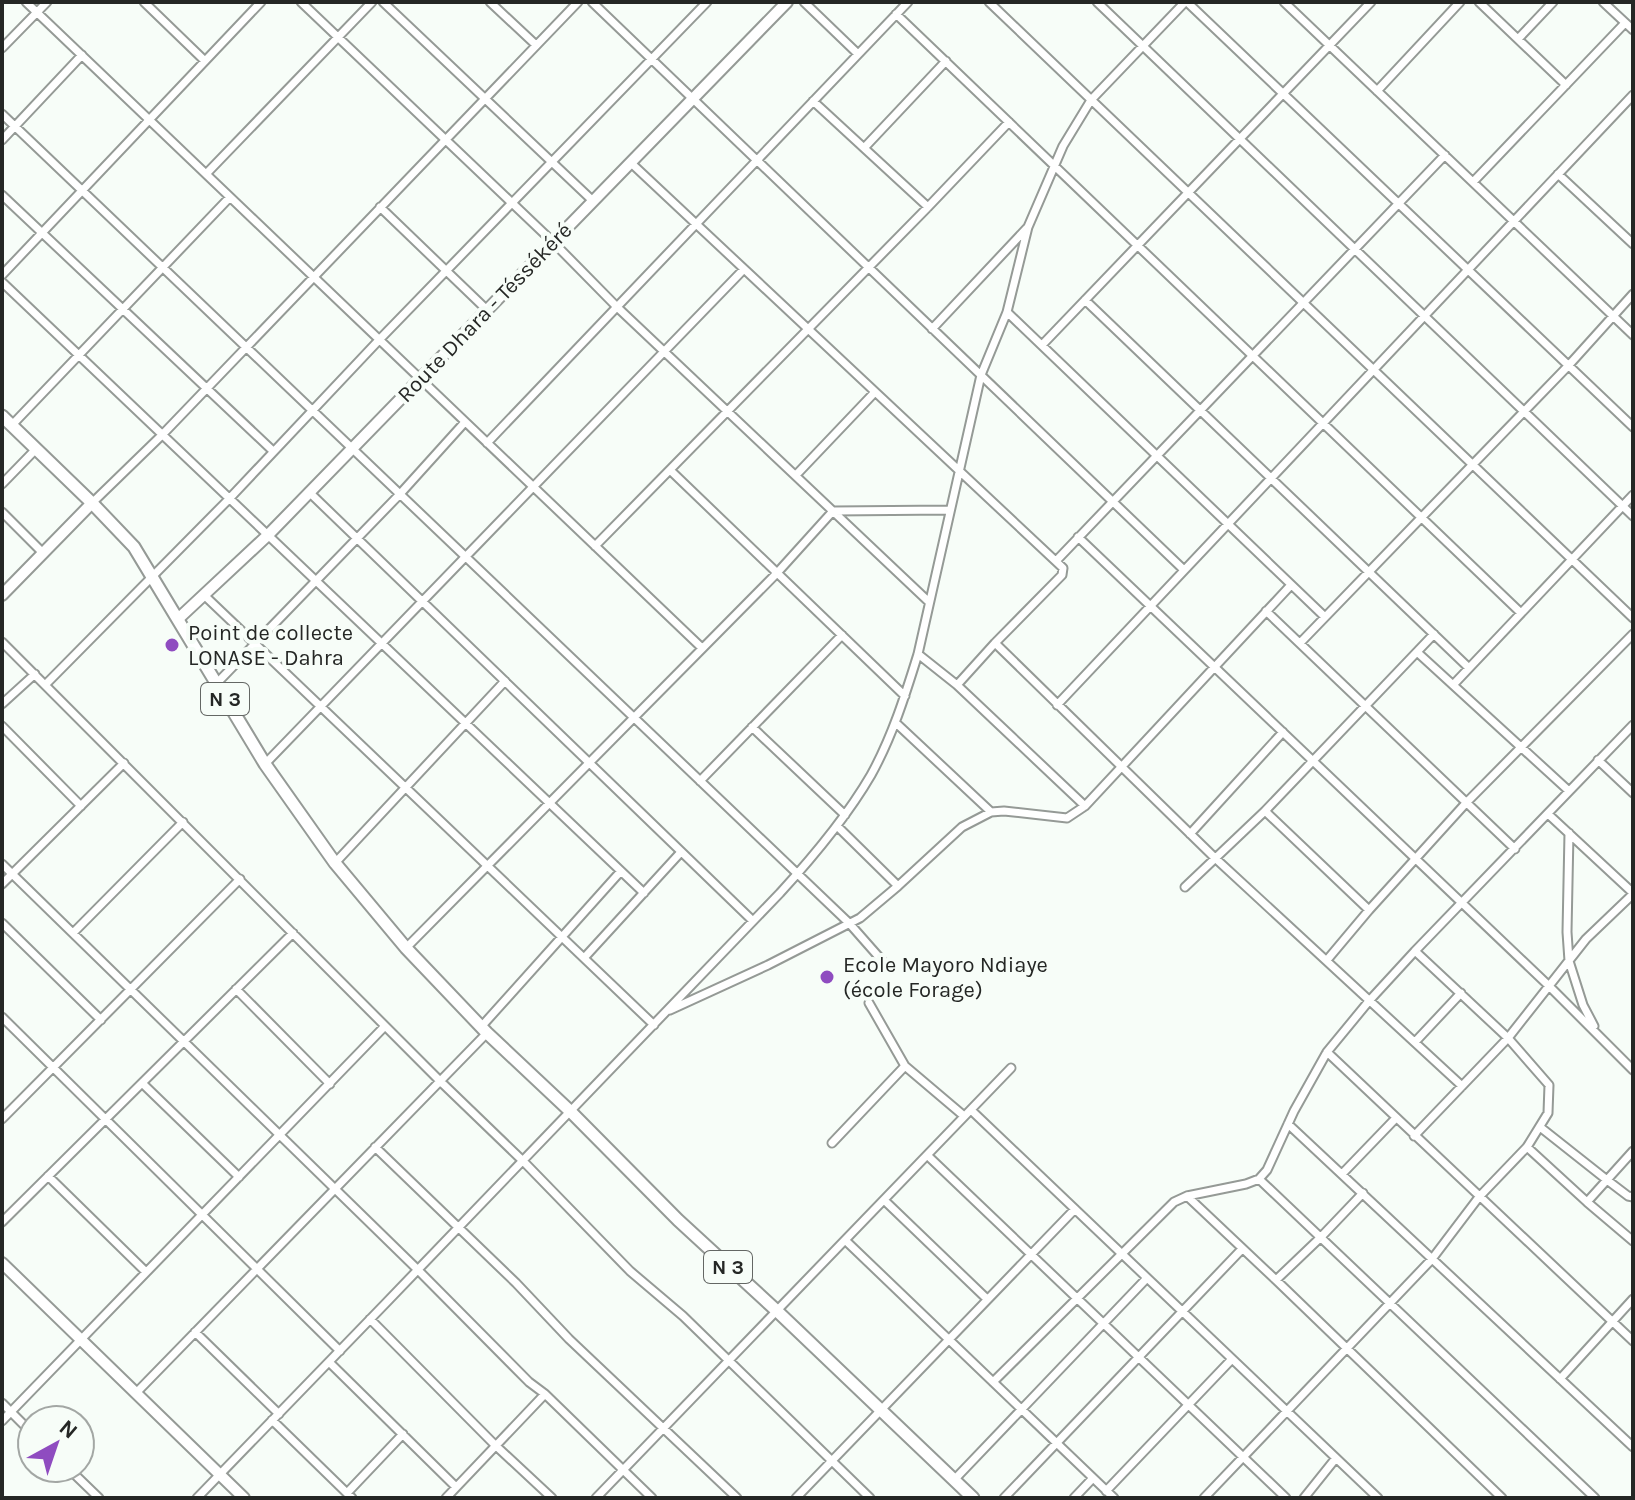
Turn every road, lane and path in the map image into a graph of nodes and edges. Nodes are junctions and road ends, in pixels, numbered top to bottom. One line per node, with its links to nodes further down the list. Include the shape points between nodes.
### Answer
1 (26, 2): 24 (street)
2 (47, 2): 24 (street)
3 (261, 2): 37 (street)
4 (301, 2): 28 (street)
5 (372, 2): 28 (street)
6 (383, 2): 43 (street)
7 (490, 2): 30 (street)
8 (578, 2): 30 (street)
9 (592, 2): 36 (street)
10 (707, 2): 36 (street)
11 (787, 2): 44 (street, Route Dhara - Téssékéré)
12 (804, 2): 34 (street)
13 (908, 2): 25 (street)
14 (989, 2): 45 (street)
15 (1097, 2): 32 (street)
16 (1186, 2): 32 (street); 41 (street)
17 (1284, 2): 31 (street)
18 (1371, 2): 31 (street)
19 (1460, 2): 40 (street)
20 (1479, 2): 29 (street)
21 (1553, 2): 29 (street)
22 (1603, 2): 26 (street)
23 (149, 4): 37 (street)
24 (38, 13): 33 (street); 35 (street)
25 (896, 14): 34 (street); 38 (street)
26 (1625, 23): 27 (street); 39 (street)
27 (1633, 30)
28 (338, 38): 53 (street); 60 (street)
29 (1518, 39): 39 (street)
30 (536, 45): 43 (street)
31 (1330, 45): 40 (street); 41 (street)
32 (1142, 46): 45 (street); 51 (street)
33 (2, 48)
34 (858, 54): 46 (street)
35 (82, 55): 48 (street); 50 (street)
36 (652, 59): 44 (street); 57 (street)
37 (205, 61): 48 (street)
38 (946, 61): 49 (street); 54 (street)
39 (1566, 85): 62 (street)
40 (1377, 91): 55 (street)
41 (1283, 94): 51 (street); 69 (street)
42 (1633, 95): 61 (street)
43 (485, 98): 53 (street); 57 (street)
44 (693, 98): 56 (street); 58 (street, Route Dhara - Téssékéré)
45 (1091, 100): 59 (street); 64 (street)
46 (813, 101): 54 (street); 56 (street)
47 (2, 114): 50 (street)
48 (149, 120): 60 (street); 63 (street)
49 (1009, 122): 59 (street); 71 (street)
50 (15, 126): 52 (street); 63 (street)
51 (1240, 139): 64 (street); 79 (street)
52 (2, 140)
53 (445, 140): 68 (street); 70 (street)
54 (864, 148): 71 (street)
55 (1445, 155): 62 (street); 69 (street)
56 (757, 160): 73 (street); 80 (street)
57 (552, 162): 67 (street); 68 (street)
58 (630, 162): 67 (street, Route Dhara - Téssékéré); 73 (street)
59 (1055, 166): 74 (street); 78 (street)
60 (206, 174): 66 (street)
61 (1558, 174): 72 (street); 77 (street)
62 (1473, 182): 72 (street)
63 (82, 190): 75 (street); 81 (street)
64 (1188, 193): 78 (street); 90 (street)
65 (2, 195): 75 (street)
66 (230, 197): 81 (street); 86 (street)
67 (593, 201): 76 (street, Route Dhara - Téssékéré)
68 (511, 203): 76 (street); 84 (street)
69 (1398, 204): 79 (street); 83 (street)
70 (380, 207): 84 (street); 86 (street)
71 (928, 207): 80 (street)
72 (1514, 221): 83 (street); 95 (street)
73 (696, 225): 82 (street); 91 (street)
74 (1028, 227): 94 (street); 98 (street)
75 (42, 233): 85 (street); 92 (street)
76 (553, 242): 91 (street); 93 (street, Route Dhara - Téssékéré)
77 (1633, 244)
78 (1138, 245): 89 (street); 105 (street)
79 (1355, 249): 90 (street); 96 (street)
80 (869, 267): 97 (street); 98 (street)
81 (164, 268): 92 (street); 102 (street)
82 (744, 269): 97 (street); 103 (street)
83 (1468, 270): 96 (street); 106 (street)
84 (446, 271): 93 (street); 100 (street)
85 (2, 275)
86 (313, 277): 100 (street); 102 (street)
87 (2, 282): 104 (street)
88 (1633, 294): 95 (street)
89 (1085, 300): 101 (street); 113 (street)
90 (1303, 303): 105 (street); 107 (street)
91 (617, 307): 103 (street); 122 (street)
92 (124, 310): 104 (street); 110 (street)
93 (487, 310): 109 (street, Route Dhara - Téssékéré)
94 (1007, 312): 101 (street); 108 (street)
95 (1613, 315): 99 (street); 106 (street)
96 (1424, 316): 107 (street); 115 (street)
97 (808, 329): 111 (street); 114 (street)
98 (932, 329): 108 (street)
99 (1633, 335)
100 (379, 340): 109 (street); 112 (street)
101 (1042, 345): 126 (street)
102 (246, 347): 110 (street); 112 (street)
103 (665, 350): 114 (street); 133 (street)
104 (80, 356): 119 (street); 121 (street)
105 (1253, 356): 113 (street); 118 (street)
106 (1569, 365): 115 (street); 120 (street)
107 (1373, 370): 118 (street); 127 (street)
108 (981, 375): 129 (street); 138 (street)
109 (420, 378): 117 (street); 124 (street, Route Dhara - Téssékéré)
110 (206, 388): 121 (street); 125 (street)
111 (875, 392): 129 (street); 130 (street)
112 (312, 410): 124 (street); 125 (street)
113 (1200, 410): 126 (street); 131 (street)
114 (728, 411): 128 (street); 130 (street)
115 (1524, 411): 127 (street); 140 (street)
116 (2, 416): 119 (main road, N 3)
117 (465, 422): 122 (street); 135 (street)
118 (1323, 423): 131 (street); 145 (street)
119 (12, 425): 123 (main road, N 3)
120 (1633, 427)
121 (162, 435): 137 (street); 139 (street)
122 (487, 443): 133 (street)
123 (37, 448): 132 (street); 139 (main road, N 3)
124 (352, 448): 134 (street, Route Dhara - Téssékéré); 135 (street)
125 (273, 451): 137 (street)
126 (1157, 456): 138 (street); 146 (street)
127 (1472, 465): 145 (street); 153 (street)
128 (670, 470): 150 (street); 157 (street)
129 (959, 471): 141 (street); 154 (street)
130 (796, 475): 142 (street)
131 (1271, 478): 146 (street); 156 (street)
132 (2, 484)
133 (533, 487): 150 (street); 152 (street)
134 (309, 492): 147 (street, Route Dhara - Téssékéré); 149 (street)
135 (400, 494): 149 (street); 152 (street)
136 (1633, 495): 140 (street)
137 (229, 499): 147 (street); 158 (street)
138 (1113, 501): 148 (street); 155 (street)
139 (92, 503): 151 (street); 158 (main road, N 3, via 134,547)
140 (1622, 506): 144 (street); 153 (street)
141 (950, 510): 142 (street); 164 (street)
142 (833, 511): 157 (street); 164 (street)
143 (2, 512): 151 (street)
144 (1633, 516)
145 (1421, 517): 156 (street); 167 (street)
146 (1228, 524): 155 (street); 160 (street)
147 (268, 535): 159 (street); 162 (street, Route Dhara - Téssékéré)
148 (1078, 537): 154 (street); 165 (street)
149 (357, 538): 159 (street); 163 (street)
150 (595, 546): 179 (street)
151 (43, 553): 161 (street)
152 (465, 556): 163 (street); 195 (street)
153 (1571, 560): 167 (street); 169 (street)
154 (1056, 561): 176 (street, via 1062,575)
155 (1184, 570): 165 (street)
156 (1369, 572): 168 (street); 171 (street)
157 (777, 573): 173 (street); 179 (street)
158 (153, 576): 170 (main road, N 3); 186 (street)
159 (316, 581): 175 (street); 178 (street)
160 (1291, 585): 166 (street); 168 (street)
161 (2, 595)
162 (205, 596): 170 (street, Route Dhara - Téssékéré); 178 (street)
163 (422, 601): 175 (street); 185 (street)
164 (929, 602): 181 (street)
165 (1150, 606): 182 (street); 192 (street)
166 (1266, 611): 177 (street); 182 (street)
167 (1521, 613): 183 (street)
168 (1325, 617): 177 (street)
169 (1633, 618)
170 (178, 619): 187 (main road, N 3)
171 (1434, 634): 180 (street); 183 (street)
172 (1633, 634): 202 (street)
173 (842, 635): 190 (street); 200 (street)
174 (2, 642): 184 (street)
175 (381, 643): 193 (street); 197 (street)
176 (995, 643): 188 (street); 192 (street)
177 (1300, 643): 194 (street)
178 (255, 644): 187 (street); 193 (street)
179 (702, 648): 195 (street)
180 (1417, 652): 189 (street); 194 (street)
181 (918, 654): 188 (street); 190 (street)
182 (1215, 668): 201 (street); 208 (street)
183 (1469, 668): 189 (street)
184 (35, 674): 186 (street); 191 (street)
185 (505, 681): 197 (street); 205 (street)
186 (46, 684): 206 (street)
187 (216, 684): 207 (main road, N 3)
188 (957, 685): 216 (street)
189 (1453, 685): 202 (street)
190 (905, 696): 196 (street)
191 (2, 704)
192 (1057, 705): 208 (street)
193 (320, 706): 207 (street); 210 (street)
194 (1366, 706): 204 (street); 214 (street)
195 (634, 717): 205 (street); 209 (street)
196 (896, 723): 218 (street); 220 (street)
197 (465, 724): 210 (street); 213 (street)
198 (1633, 725): 203 (street)
199 (2, 726): 215 (street)
200 (752, 727): 209 (street); 220 (street)
201 (1283, 732): 204 (street); 224 (street)
202 (1522, 748): 211 (street); 214 (street)
203 (1598, 760): 211 (street); 212 (street)
204 (1313, 761): 217 (street); 228 (street)
205 (589, 762): 213 (street); 226 (street)
206 (124, 763): 215 (street); 221 (street)
207 (265, 764): 229 (main road, N 3)
208 (1122, 767): 216 (street); 224 (street)
209 (700, 781): 234 (street)
210 (405, 788): 229 (street); 231 (street)
211 (1569, 791): 219 (street)
212 (1633, 793)
213 (549, 803): 231 (street); 232 (street)
214 (1466, 803): 225 (street); 228 (street)
215 (81, 806): 233 (street)
216 (1085, 806): 218 (street, via 1067,818)
217 (1265, 811): 227 (street); 242 (street)
218 (991, 812): 237 (street, via 962,827)
219 (1548, 814): 223 (street); 225 (street)
220 (845, 815): 222 (street)
221 (183, 822): 235 (street); 246 (street)
222 (837, 826): 234 (street); 237 (street)
223 (1569, 833): 240 (street); 253 (street)
224 (1190, 834): 227 (street)
225 (1515, 849): 241 (street)
226 (681, 852): 239 (street); 243 (street)
227 (1215, 858): 238 (street); 252 (street)
228 (1415, 859): 241 (street); 242 (street)
229 (335, 863): 249 (main road, N 3)
230 (2, 864): 233 (street)
231 (487, 865): 248 (street); 249 (street)
232 (621, 871): 239 (street); 248 (street)
233 (12, 874): 236 (street); 246 (street)
234 (797, 874): 243 (street); 245 (street)
235 (240, 879): 247 (street); 256 (street)
236 (2, 884)
237 (898, 886): 245 (street)
238 (1185, 887)
239 (644, 893): 251 (street)
240 (1633, 893): 253 (street)
241 (1462, 902): 250 (street); 255 (street)
242 (1369, 910): 252 (street)
243 (753, 921): 261 (street)
244 (2, 923): 263 (street)
245 (849, 923): 254 (street); 261 (street)
246 (73, 933): 256 (street)
247 (293, 933): 257 (street); 265 (street)
248 (561, 936): 251 (street); 266 (street)
249 (406, 948): 266 (main road, N 3)
250 (1415, 951): 258 (street); 259 (street)
251 (584, 958): 264 (street)
252 (1327, 960): 259 (street)
253 (1569, 961): 255 (street); 267 (street)
254 (886, 965)
255 (1548, 985): 267 (street); 268 (street)
256 (131, 989): 263 (street); 269 (street)
257 (236, 989): 269 (street); 278 (street)
258 (1461, 993): 268 (street); 270 (street)
259 (1369, 1001): 270 (street); 271 (street)
260 (869, 1003): 272 (street)
261 (667, 1012): 264 (street)
262 (2, 1017): 273 (street)
263 (101, 1020): 273 (street)
264 (654, 1025): 280 (street)
265 (385, 1026): 276 (street); 278 (street)
266 (484, 1030): 276 (street); 280 (main road, N 3)
267 (1599, 1034): 275 (street)
268 (1508, 1038): 279 (street); 286 (street, via 1549,1085 1548,1113)
269 (184, 1041): 277 (street); 287 (street)
270 (1415, 1042): 279 (street)
271 (1327, 1052): 282 (street); 285 (street)
272 (905, 1066): 281 (street); 289 (street)
273 (53, 1068): 283 (street); 284 (street)
274 (1011, 1068): 281 (street)
275 (1632, 1068)
276 (440, 1081): 290 (street); 294 (street)
277 (142, 1083): 284 (street); 297 (street)
278 (330, 1084): 287 (street)
279 (1462, 1086): 288 (street)
280 (571, 1112): 294 (street); 328 (main road, N 3)
281 (968, 1113): 293 (street); 307 (street)
282 (1396, 1118): 288 (street); 295 (street)
283 (2, 1119)
284 (106, 1119): 296 (street); 308 (street)
285 (1288, 1124): 295 (street); 298 (street)
286 (1540, 1127): 291 (street); 299 (street)
287 (280, 1135): 297 (street); 300 (street)
288 (1414, 1136): 303 (street)
289 (832, 1143)
290 (375, 1147): 300 (street); 310 (street)
291 (1527, 1147): 303 (street); 306 (street)
292 (1633, 1151): 299 (street)
293 (927, 1155): 305 (street); 316 (street)
294 (524, 1162): 310 (street); 341 (street, via 630,1271)
295 (1342, 1174): 301 (street)
296 (48, 1176): 309 (street); 321 (street)
297 (239, 1177): 308 (street)
298 (1259, 1179): 302 (street); 311 (street)
299 (1607, 1180): 304 (street); 306 (street)
300 (335, 1189): 319 (street); 320 (street)
301 (1363, 1193): 311 (street); 317 (street)
302 (1187, 1196): 314 (street); 315 (street)
303 (1479, 1197): 317 (street); 331 (street)
304 (1633, 1197)
305 (884, 1200): 312 (street); 325 (street)
306 (1587, 1202): 313 (street)
307 (1075, 1209): 315 (street); 316 (street)
308 (202, 1214): 319 (street); 321 (street)
309 (2, 1222)
310 (459, 1228): 320 (street); 356 (street)
311 (1321, 1237): 323 (street); 327 (street)
312 (845, 1240): 328 (street); 334 (street)
313 (1633, 1241)
314 (1242, 1249): 323 (street); 329 (street)
315 (1121, 1253): 322 (street); 324 (street)
316 (1031, 1255): 324 (street); 325 (street)
317 (1432, 1259): 327 (street); 343 (street)
318 (2, 1263): 335 (street)
319 (257, 1269): 333 (street); 338 (street)
320 (417, 1269): 330 (street); 346 (street)
321 (146, 1272): 335 (street)
322 (1147, 1278): 329 (street); 332 (street)
323 (1276, 1280): 337 (street)
324 (1076, 1298): 332 (street); 344 (street)
325 (987, 1299): 334 (street)
326 (1633, 1299): 331 (street)
327 (1390, 1303): 337 (street); 391 (street)
328 (777, 1311): 341 (street); 349 (main road, N 3)
329 (1182, 1311): 339 (street); 340 (street)
330 (370, 1319): 338 (street); 359 (street)
331 (1612, 1322): 336 (street); 343 (street)
332 (1104, 1324): 339 (street); 350 (street)
333 (195, 1332): 345 (street); 353 (street)
334 (949, 1339): 344 (street); 349 (street)
335 (81, 1340): 345 (street); 352 (street)
336 (1633, 1341)
337 (1346, 1349): 351 (street); 390 (street)
338 (340, 1351): 342 (street)
339 (1138, 1357): 348 (street); 358 (street)
340 (1232, 1359): 348 (street); 351 (street)
341 (728, 1361): 356 (street); 363 (street)
342 (329, 1362): 353 (street); 357 (street)
343 (1560, 1379): 360 (street)
344 (993, 1382): 350 (street)
345 (136, 1393): 365 (street)
346 (545, 1394): 359 (street); 364 (street)
347 (2, 1403): 352 (street)
348 (1188, 1405): 361 (street); 370 (street)
349 (880, 1410): 363 (street); 367 (main road, N 3)
350 (1022, 1410): 358 (street); 367 (street)
351 (1287, 1411): 361 (street); 362 (street)
352 (10, 1412): 354 (street); 355 (street)
353 (276, 1417): 365 (street); 371 (street)
354 (16, 1418)
355 (2, 1421)
356 (664, 1428): 364 (street); 379 (street)
357 (403, 1434): 369 (street); 371 (street)
358 (1056, 1443): 366 (street); 383 (street)
359 (495, 1445): 369 (street); 376 (street)
360 (1633, 1447)
361 (1243, 1457): 386 (street); 387 (street)
362 (1336, 1458): 388 (street); 389 (street)
363 (832, 1461): 380 (street); 381 (street)
364 (623, 1470): 377 (street); 378 (street)
365 (220, 1475): 373 (street); 374 (street)
366 (1093, 1478): 370 (street); 384 (street)
367 (954, 1480): 382 (main road, N 3)
368 (85, 1484): 372 (street)
369 (456, 1487): 375 (street)
370 (1106, 1491): 385 (street)
371 (350, 1496)
372 (99, 1498)
373 (197, 1498)
374 (244, 1498)
375 (446, 1498)
376 (552, 1498)
377 (596, 1498)
378 (652, 1498)
379 (737, 1498)
380 (796, 1498)
381 (870, 1498)
382 (973, 1498)
383 (1004, 1498)
384 (1074, 1498)
385 (1114, 1498)
386 (1204, 1498)
387 (1286, 1498)
388 (1304, 1498)
389 (1378, 1498)
390 (1502, 1498)
391 (1595, 1498)

